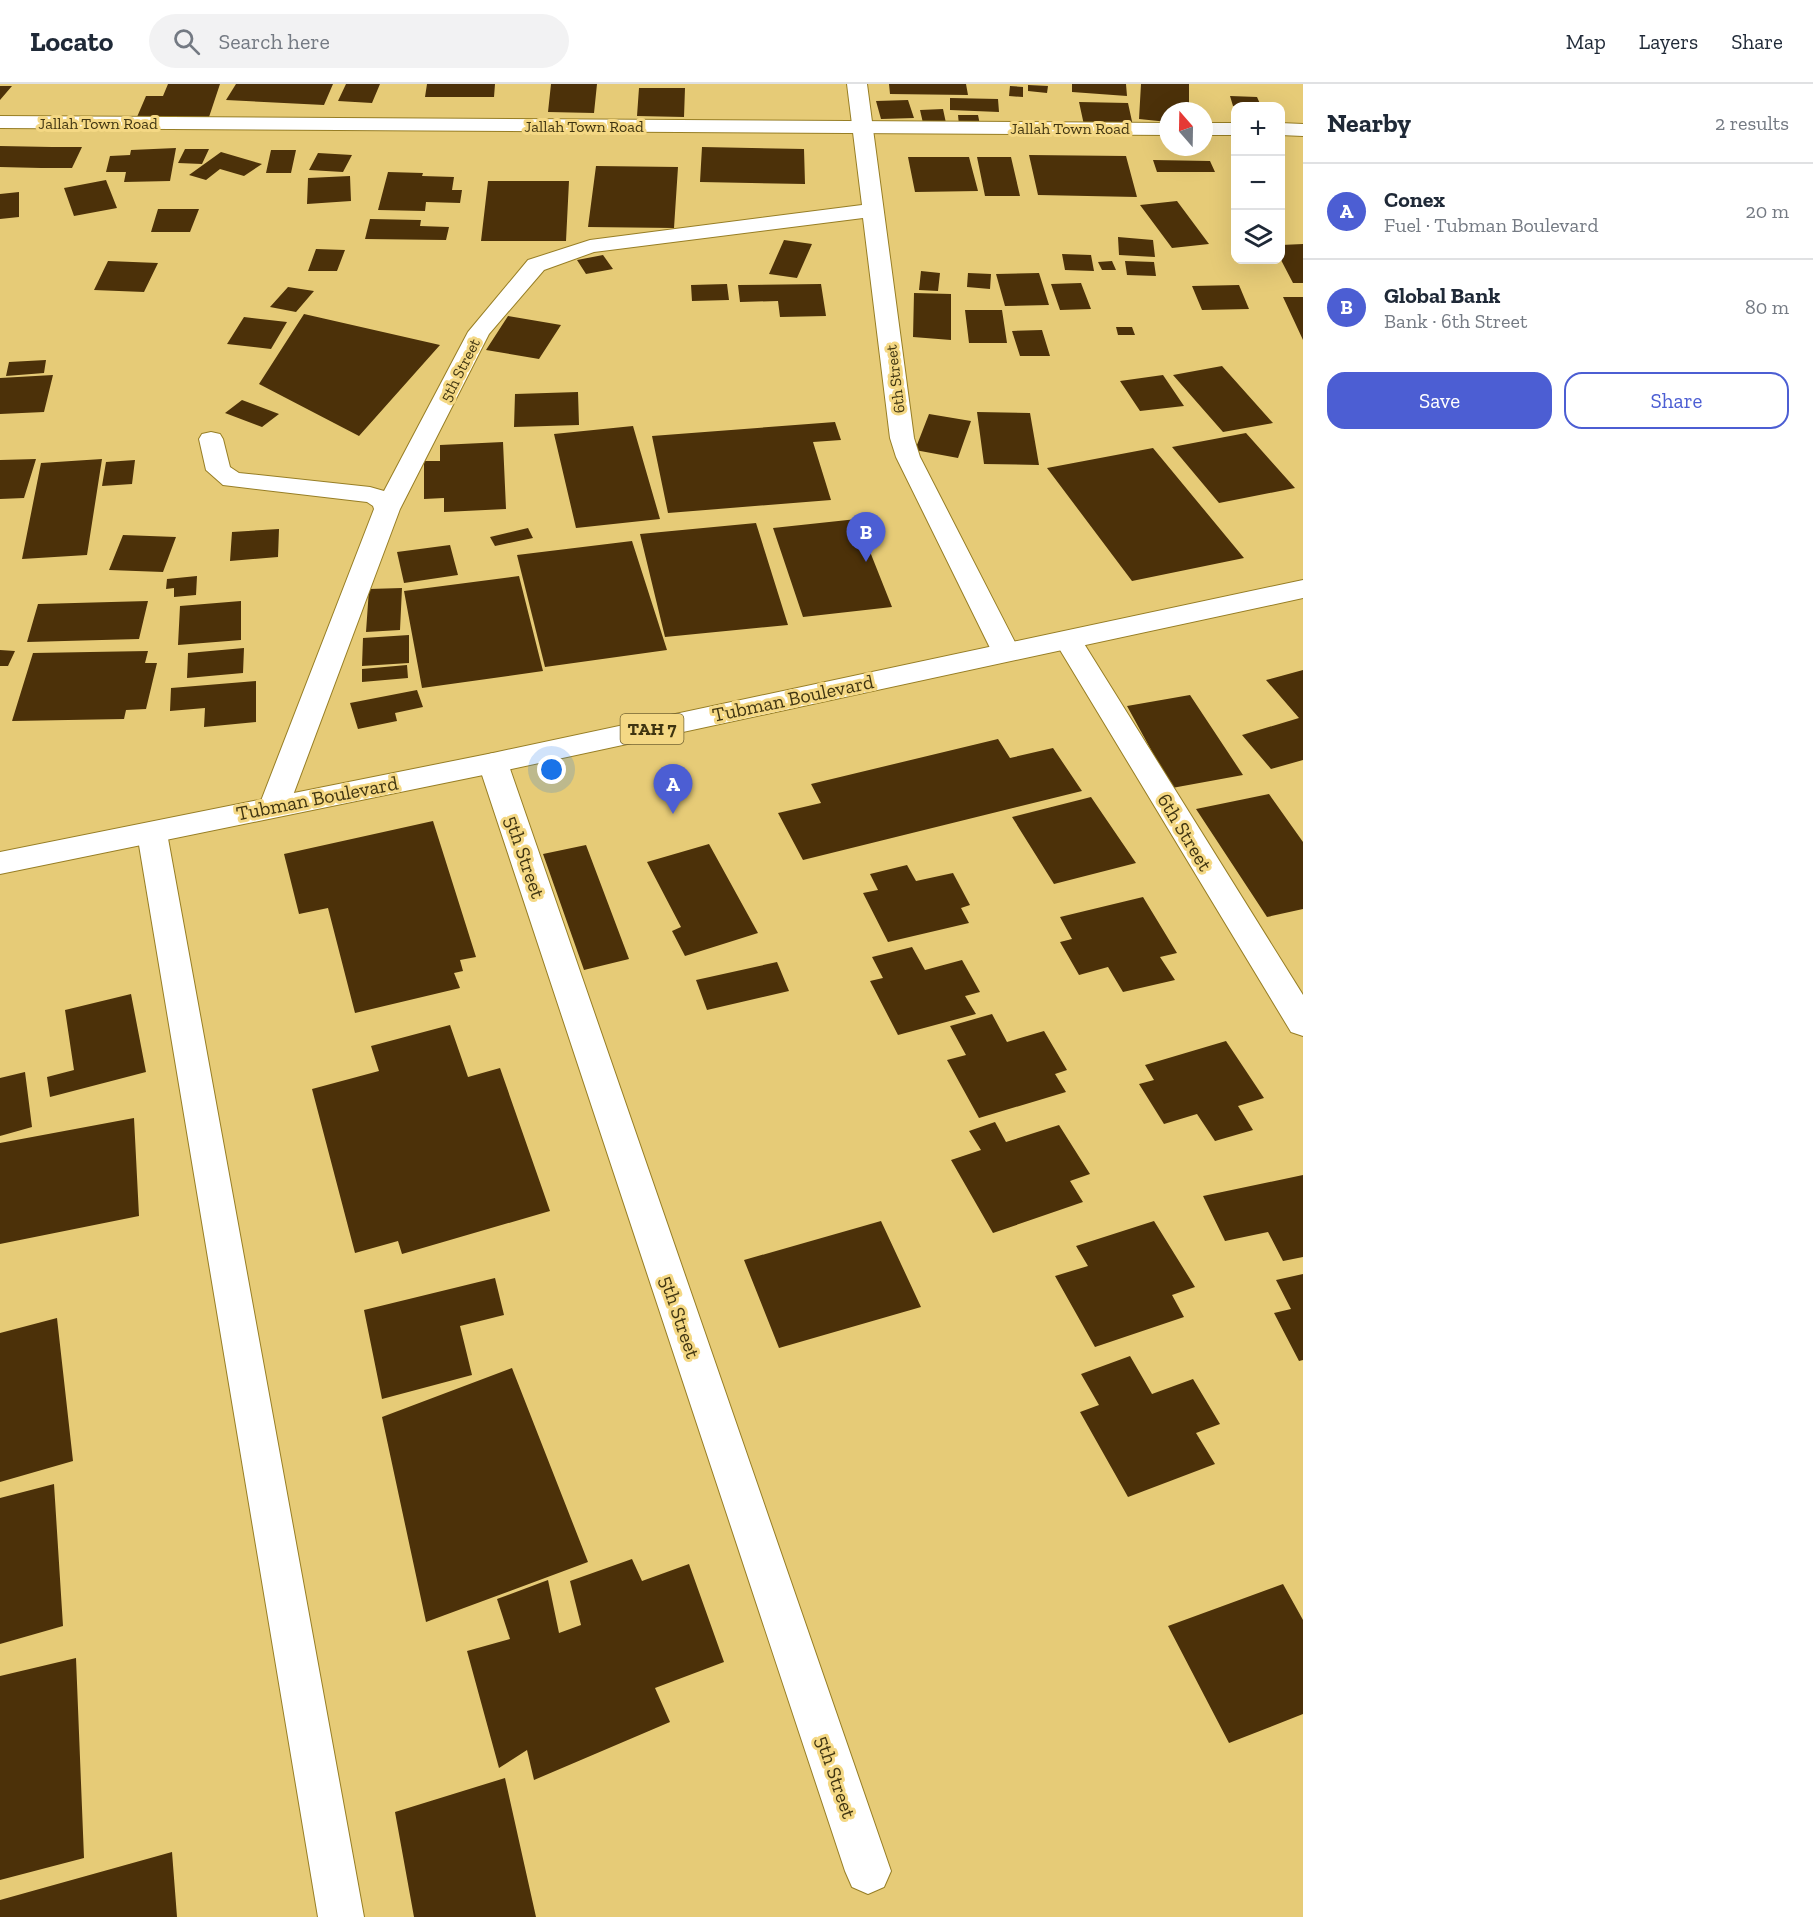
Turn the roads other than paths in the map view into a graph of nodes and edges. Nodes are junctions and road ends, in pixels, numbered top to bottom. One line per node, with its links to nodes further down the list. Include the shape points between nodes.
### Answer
1 (857, 84): 3 (main road, 6th Street)
2 (0, 122): 3 (main road, Jallah Town Road)
3 (864, 128): 4 (main road, Jallah Town Road); 9 (main road, 6th Street)
4 (1159, 129)
5 (1213, 129): 6 (main road)
6 (1231, 129)
7 (1285, 129): 8 (main road)
8 (1303, 130)
9 (874, 210): 11 (main road, 5th Street, via 590,246 536,265 479,332); 14 (main road, 6th Street, via 905,448)
10 (211, 439): 11 (main road, via 218,470 232,480 370,495 386,503)
11 (387, 510): 16 (main road, 5th Street)
12 (1303, 589): 13 (main road, Tubman Boulevard / TAH 7)
13 (1068, 640): 14 (main road, Tubman Boulevard / TAH 7); 19 (main road, 6th Street)
14 (1006, 652): 15 (main road, Tubman Boulevard / TAH 7)
15 (493, 763): 16 (main road, Tubman Boulevard / TAH 7); 20 (main road, 5th Street)
16 (274, 806): 17 (main road, Tubman Boulevard / TAH 7)
17 (152, 833): 18 (main road, Tubman Boulevard / TAH 7); 21 (main road)
18 (0, 863)
19 (1303, 1023)
20 (868, 1871)
21 (341, 1917)

